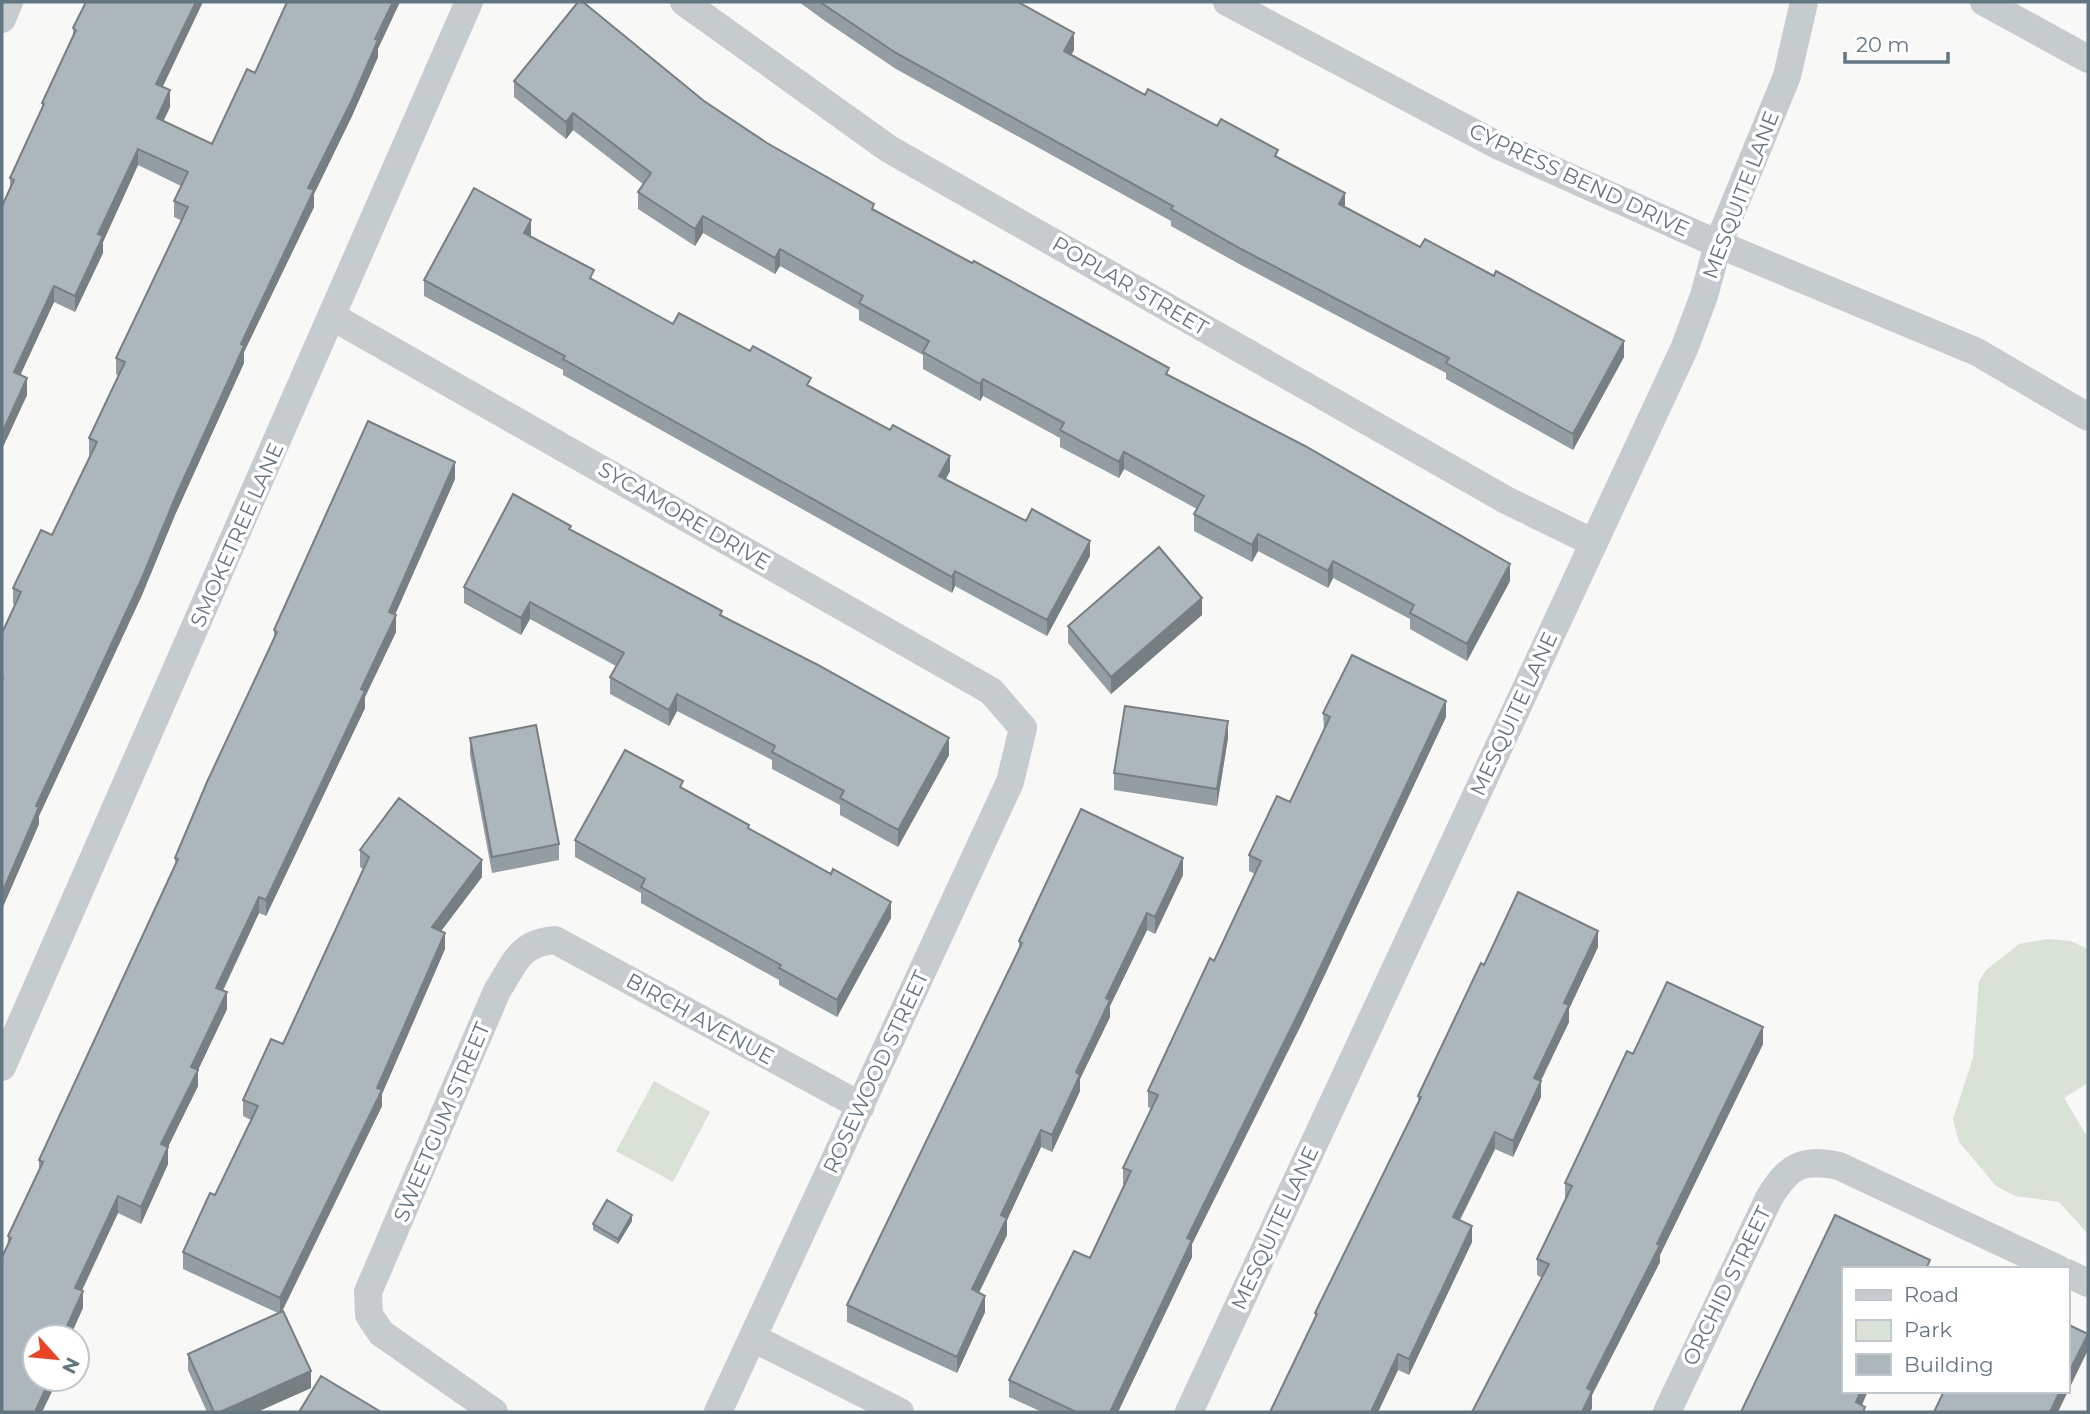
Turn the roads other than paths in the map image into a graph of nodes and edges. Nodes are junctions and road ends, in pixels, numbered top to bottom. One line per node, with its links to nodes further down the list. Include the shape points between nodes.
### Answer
1 (9, 2): 7 (street)
2 (469, 2): 10 (street, SMOKETREE LANE)
3 (684, 2): 12 (street, POPLAR STREET, via 889,149 1506,499)
4 (1227, 2): 9 (street, CYPRESS BEND DRIVE, via 1497,145)
5 (1804, 2): 9 (street, MESQUITE LANE, via 1787,76)
6 (1984, 2): 8 (street)
7 (2, 19)
8 (2088, 59)
9 (1718, 244): 11 (street, CYPRESS BEND DRIVE, via 1977,352); 12 (street, MESQUITE LANE, via 1684,349)
10 (333, 317): 13 (street, SYCAMORE DRIVE, via 991,691); 15 (street, SMOKETREE LANE)
11 (2088, 417)
12 (1594, 543): 24 (street, MESQUITE LANE)
13 (1023, 728): 16 (street, ROSEWOOD STREET, via 1010,782)
14 (538, 942): 16 (street, BIRCH AVENUE, via 555,940); 21 (street, SWEETGUM STREET, via 523,949 497,991 368,1292 369,1315 381,1333)
15 (2, 1067)
16 (860, 1106): 20 (street, ROSEWOOD STREET)
17 (2054, 1267): 25 (street, ORCHID STREET, via 1839,1166 1816,1161 1796,1167 1769,1198)
18 (2069, 1274): 19 (street)
19 (2088, 1283)
20 (753, 1338): 22 (street, ROSEWOOD STREET); 23 (street)
21 (494, 1412)
22 (718, 1412)
23 (900, 1412)
24 (1189, 1412)
25 (1667, 1412)

